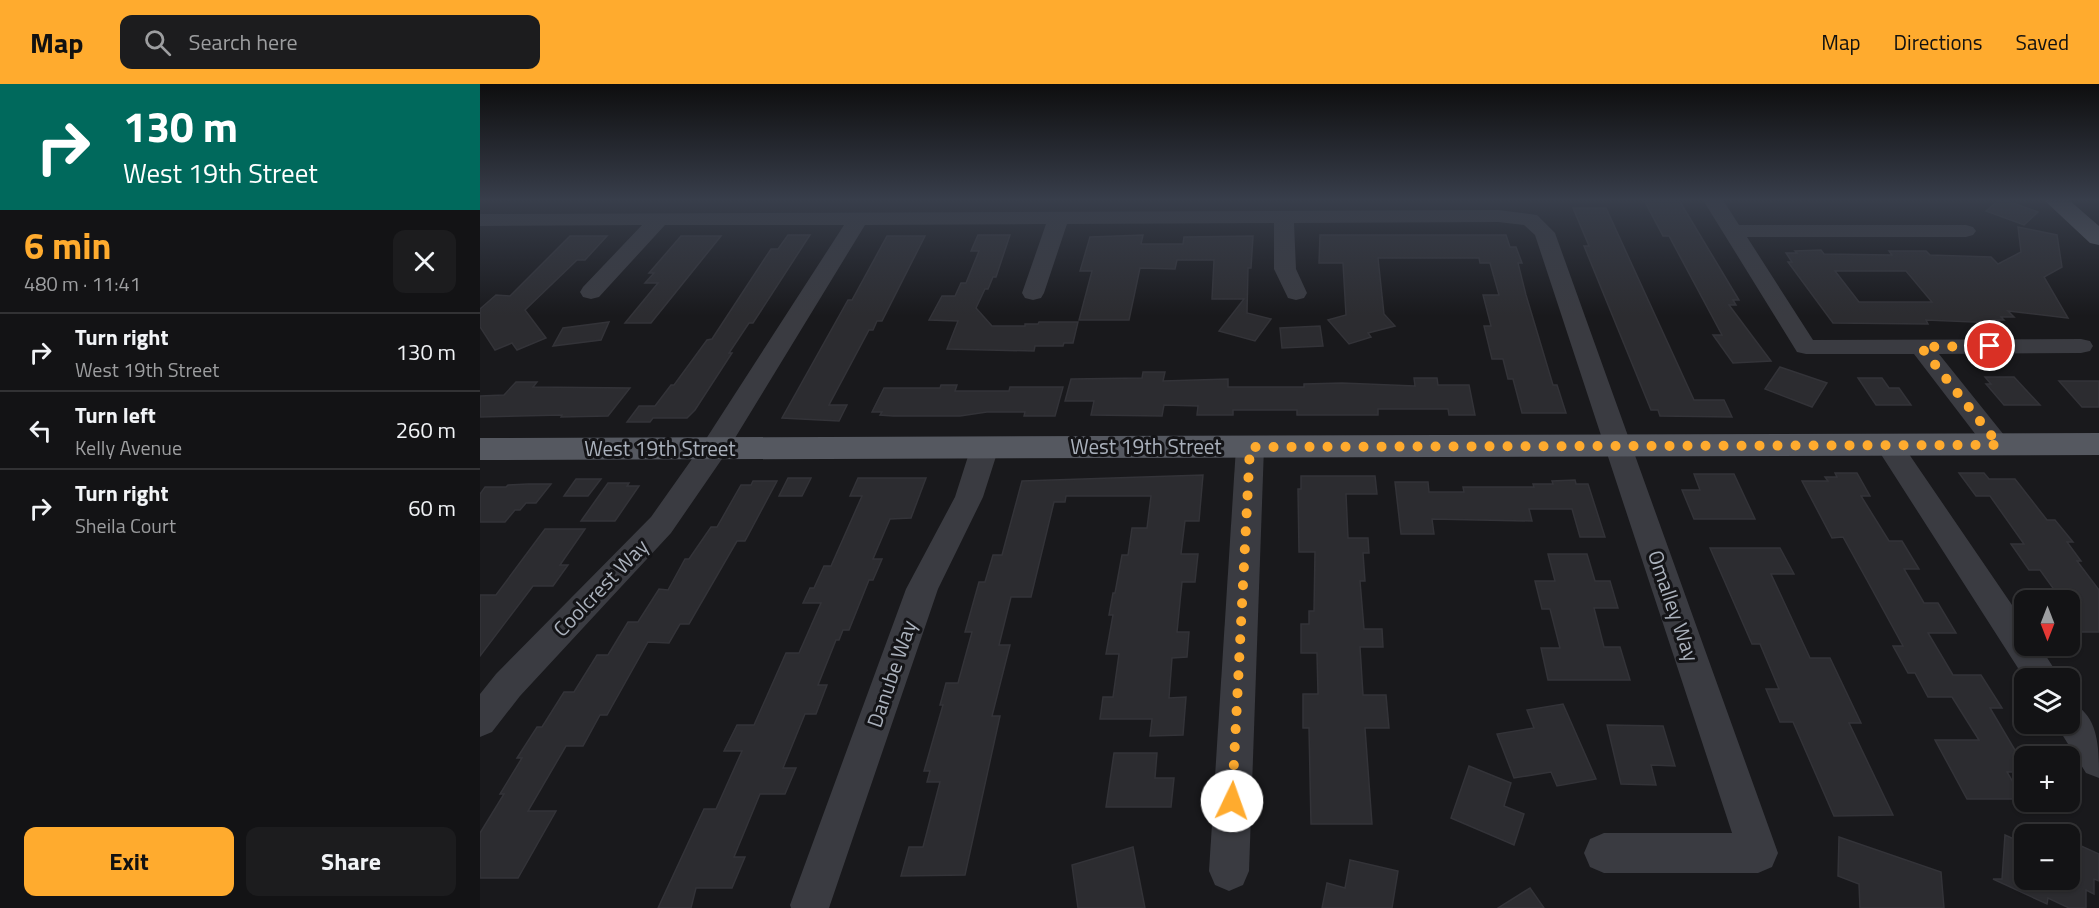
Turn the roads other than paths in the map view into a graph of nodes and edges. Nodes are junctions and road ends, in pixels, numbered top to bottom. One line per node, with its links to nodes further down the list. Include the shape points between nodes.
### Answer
1 (642, 238): 7 (street)
2 (846, 238): 18 (street, Coolcrest Way)
3 (1051, 238): 8 (street)
4 (1284, 238): 9 (street, via 1285,269)
5 (1547, 238): 15 (street, Omalley Way)
6 (1738, 238): 11 (street, via 1806,347)
7 (591, 292)
8 (1033, 293)
9 (1296, 293)
10 (2081, 346): 11 (street)
11 (1921, 347): 14 (street)
12 (2099, 444): 14 (main road, West 19th Street)
13 (1888, 445): 14 (main road, West 19th Street); 15 (main road, West 19th Street); 20 (street)
14 (1999, 445)
15 (1617, 446): 17 (main road, West 19th Street); 24 (street, Omalley Way, via 1758,853)
16 (985, 447): 17 (main road, West 19th Street); 18 (main road, West 19th Street); 26 (street, Danube Way, via 969,497 922,589)
17 (1250, 447): 25 (street)
18 (714, 448): 19 (main road, West 19th Street); 21 (street, Coolcrest Way, via 661,525 508,685)
19 (480, 449)
20 (2036, 668)
21 (480, 722)
22 (2080, 733): 23 (street)
23 (2099, 761)
24 (1604, 853)
25 (1228, 872)
26 (810, 905)

